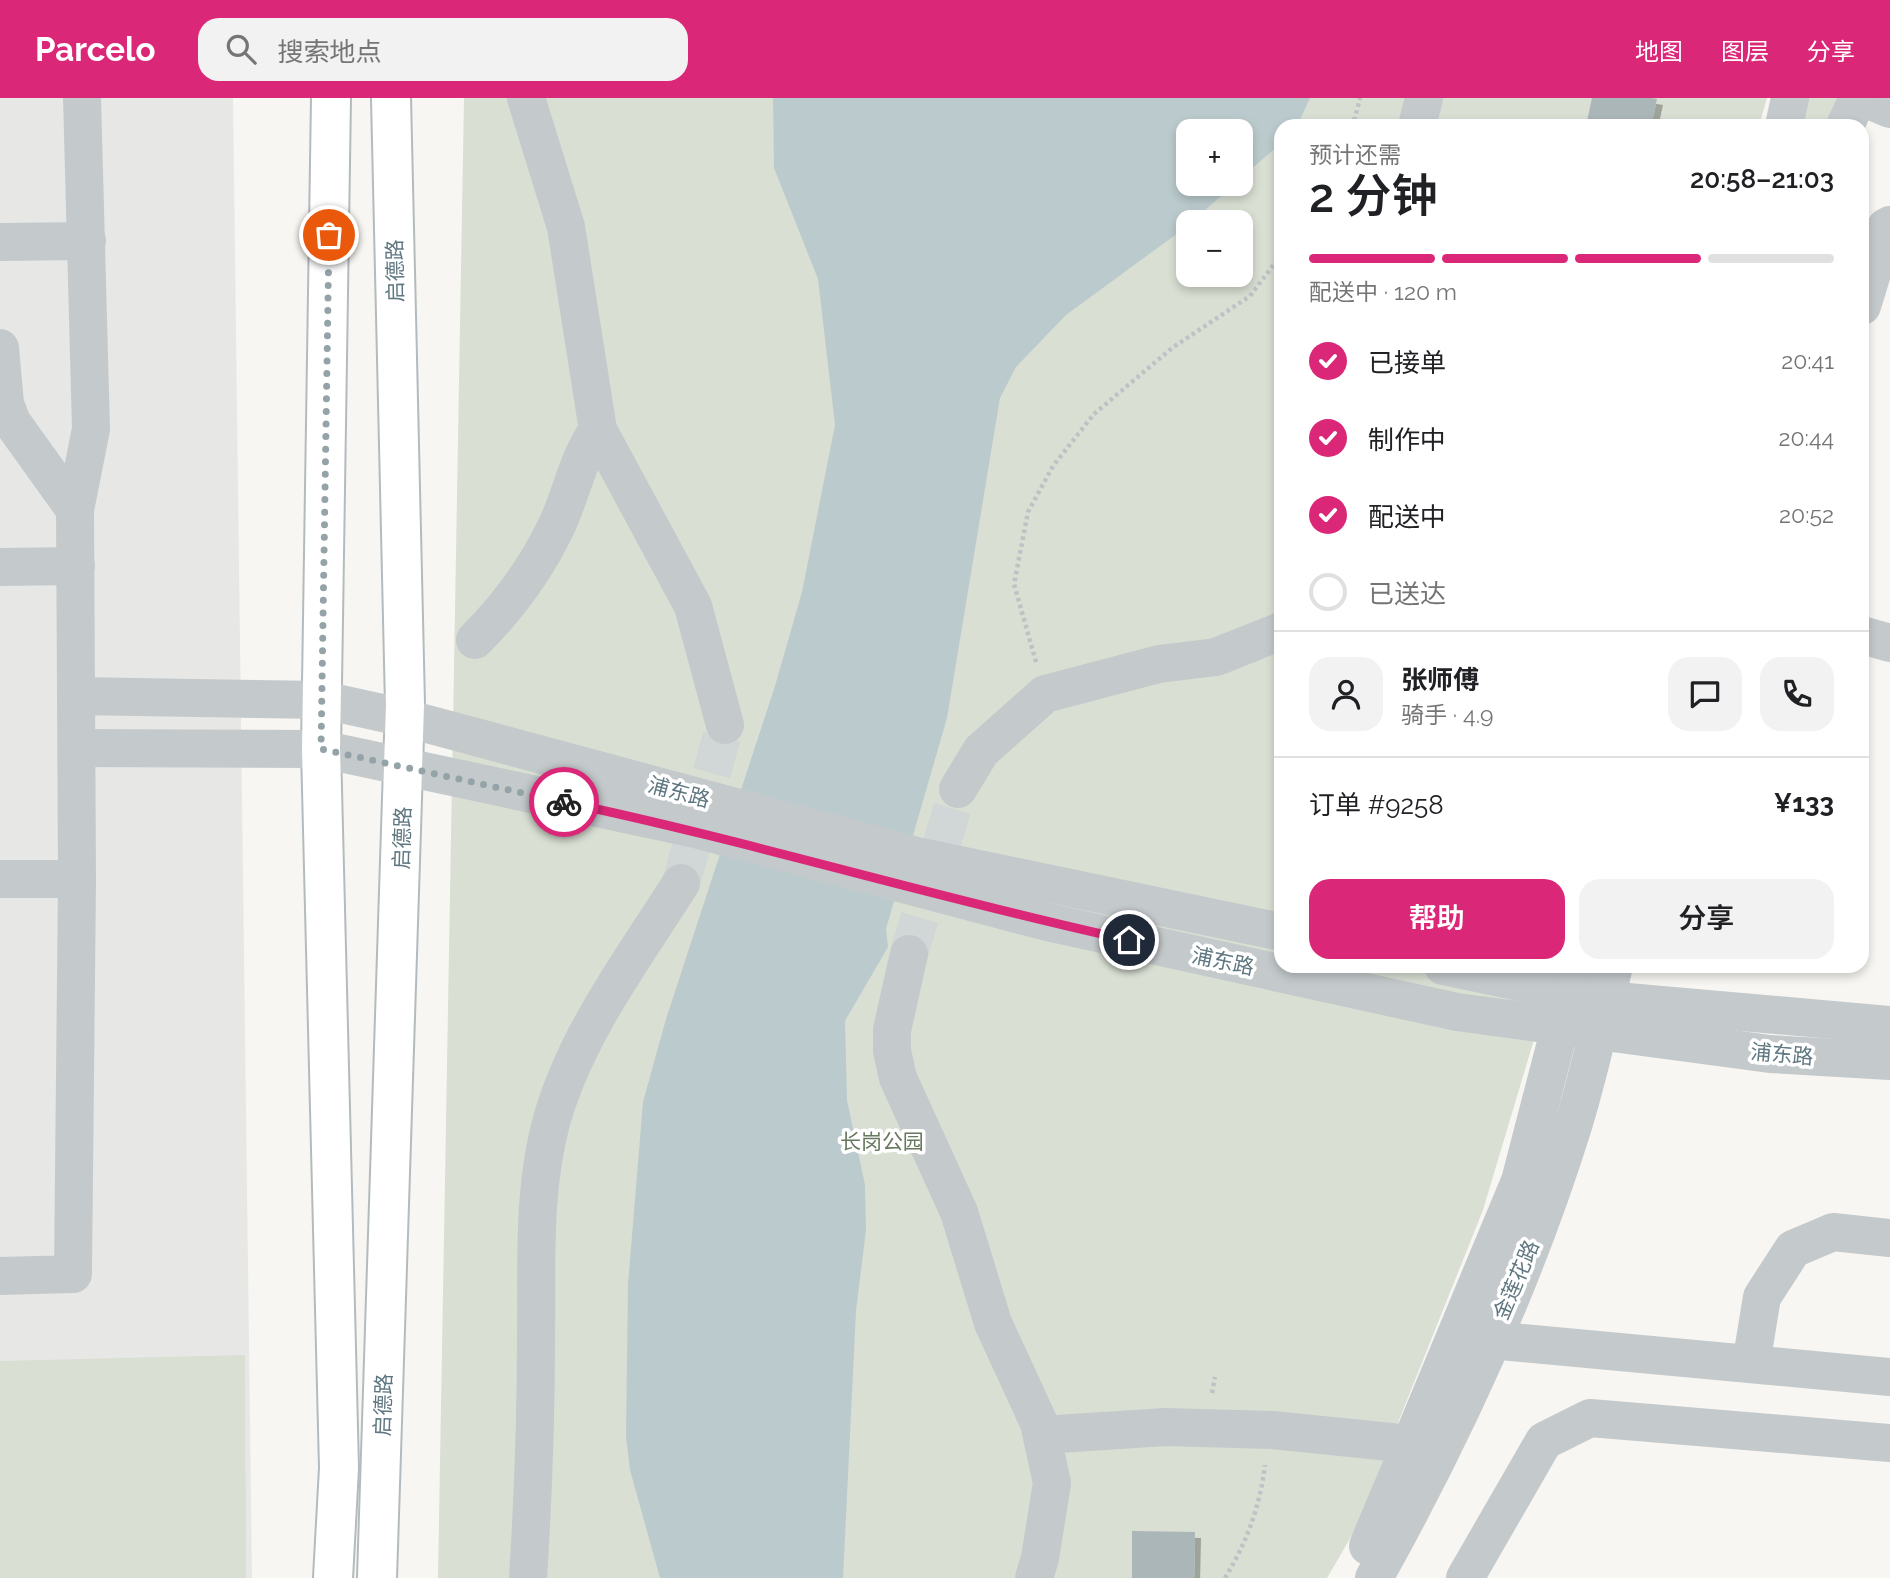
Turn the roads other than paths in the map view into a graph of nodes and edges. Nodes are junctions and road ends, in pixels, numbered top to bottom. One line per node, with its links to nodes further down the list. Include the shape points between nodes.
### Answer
1 (82, 98): 14 (street)
2 (331, 98): 27 (main road, 启德路)
3 (391, 98): 28 (main road, 启德路)
4 (526, 98): 18 (street, via 566,227)
5 (1424, 98): 10 (street)
6 (1790, 98): 11 (street)
7 (1858, 98): 12 (street)
8 (1864, 98): 9 (street)
9 (1890, 109)
10 (1419, 119)
11 (1786, 119)
12 (1849, 119)
13 (1890, 225): 16 (street)
14 (86, 241): 15 (street); 19 (street, via 91,429)
15 (0, 242)
16 (1869, 283)
17 (0, 348): 19 (street, via 5,404 12,422)
18 (598, 430): 24 (street, via 584,450 557,524 533,566 509,606); 29 (street, via 693,606)
19 (75, 510): 20 (street)
20 (76, 566): 21 (street); 26 (street)
21 (0, 567)
22 (1274, 634): 33 (street, via 1216,657 1160,664 1045,694 981,751)
23 (1869, 637): 25 (street)
24 (475, 640)
25 (1890, 643)
26 (76, 696): 27 (street, 浦东路); 30 (street)
27 (323, 700): 28 (street, 浦东路); 31 (main road, 启德路)
28 (405, 718): 32 (main road, 启德路); 37 (street, 浦东路, via 916,856)
29 (725, 725)
30 (77, 748): 31 (street, 浦东路); 35 (street)
31 (321, 749): 32 (street, 浦东路); 55 (main road, 启德路, via 339,1468)
32 (404, 767): 39 (street, 浦东路, via 695,830 1047,922); 56 (main road, 启德路)
33 (958, 789)
34 (0, 879): 35 (street)
35 (77, 879): 47 (street, via 73,1275)
36 (681, 883): 57 (street, via 578,1050 553,1116 540,1170 536,1464)
37 (1274, 931)
38 (909, 954): 51 (street, via 892,1030 898,1077 959,1212 993,1323)
39 (1274, 972)
40 (1279, 973): 42 (street, 浦东路, via 1457,1012)
41 (1473, 973): 42 (street, 浦东路)
42 (1568, 995): 43 (street, 浦东路); 53 (street, 金莲花路, via 1520,1181)
43 (1606, 999): 44 (street, 浦东路); 45 (street, 浦东路, via 1770,1054); 48 (street, 金莲花路, via 1574,1125 1528,1253)
44 (1890, 1025)
45 (1890, 1061)
46 (1890, 1238): 49 (street, via 1833,1231 1794,1249 1762,1297)
47 (0, 1276)
48 (1490, 1340): 49 (street); 60 (street, 金莲花路, via 1430,1479)
49 (1751, 1364): 50 (street)
50 (1890, 1377)
51 (1042, 1434): 53 (street, via 1165,1427 1272,1430); 58 (street, via 1052,1483)
52 (1890, 1443): 54 (street, via 1590,1418 1544,1441)
53 (1410, 1444): 59 (street, 金莲花路)
54 (1476, 1577)
55 (333, 1578)
56 (377, 1578)
57 (528, 1578)
58 (1034, 1578)
59 (1350, 1578)
60 (1374, 1578)

